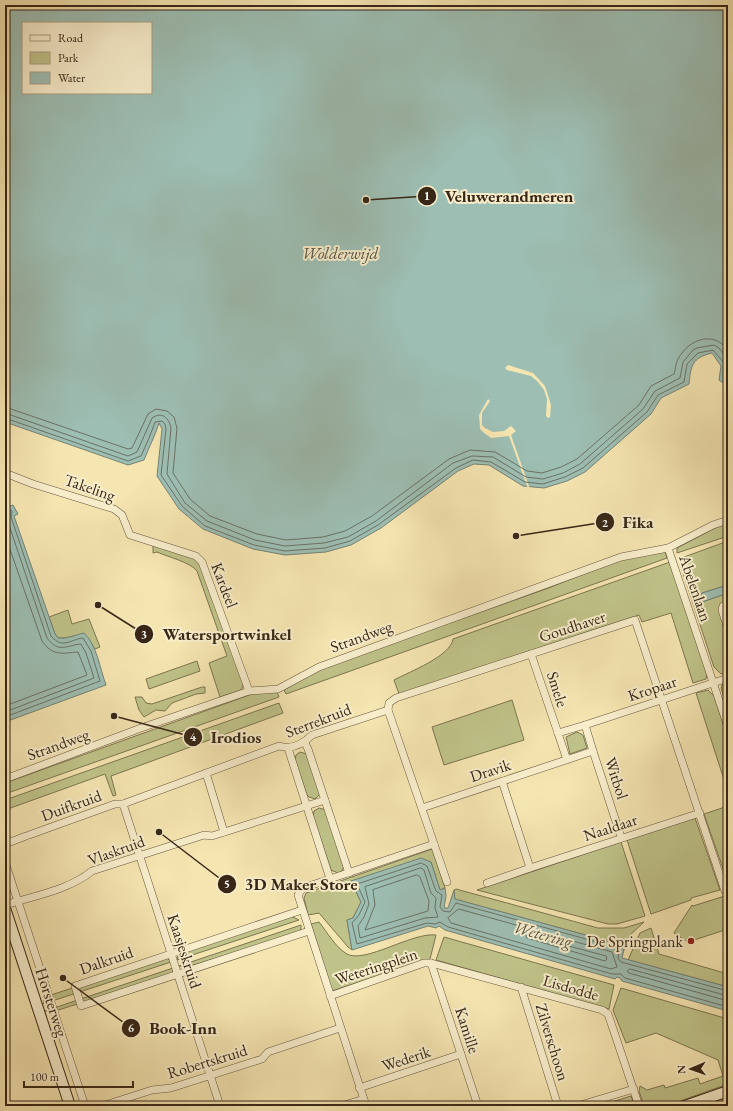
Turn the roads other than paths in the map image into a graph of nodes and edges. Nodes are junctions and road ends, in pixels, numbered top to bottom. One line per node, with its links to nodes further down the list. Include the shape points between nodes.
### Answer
1 (5, 473): 3 (street, Takeling, via 114,509 122,515 130,535)
2 (728, 520): 4 (street, Strandweg)
3 (152, 542): 10 (street, Kardeel, via 196,556 202,562)
4 (668, 548): 9 (street, Abelenlaan); 10 (street, Strandweg, via 621,557 419,630 319,667 278,689)
5 (728, 604): 6 (street, via 723,606 722,610)
6 (728, 629)
7 (532, 654): 11 (street, Goudhaver, via 635,620); 12 (street, Goudhaver, via 396,698 389,702); 15 (street, Smele)
8 (728, 678): 9 (street, Kropaar)
9 (714, 682): 11 (street, Kropaar); 14 (street, Abelenlaan)
10 (249, 691): 21 (street, Strandweg)
11 (662, 699): 13 (street, Kropaar); 27 (street, Goudhaver)
12 (388, 710): 16 (street, Sterrekruid, via 312,735); 26 (street)
13 (585, 725): 15 (street, Kropaar); 18 (street, Witbol)
14 (728, 727)
15 (558, 733): 19 (street, Smele)
16 (305, 742): 17 (street, Sterrekruid); 23 (street)
17 (288, 748): 20 (street, Sterrekruid, via 279,746); 25 (street)
18 (593, 751): 19 (street, Dravik); 29 (street, Witbol)
19 (566, 760): 22 (street, Dravik)
20 (206, 773): 24 (street, Sterrekruid); 28 (street)
21 (5, 779)
22 (502, 781): 26 (street, Dravik); 34 (street)
23 (325, 800): 25 (street, Vlaskruid); 35 (street)
24 (123, 804): 30 (street, Duifkruid, via 115,804); 32 (street, Kaasjeskruid)
25 (306, 806): 28 (street, Vlaskruid); 36 (street)
26 (422, 808): 31 (street)
27 (700, 813): 29 (street, Naaldaar); 39 (street, Goudhaver)
28 (224, 832): 32 (street, Vlaskruid, via 212,836 204,835)
29 (621, 837): 34 (street, Naaldaar)
30 (5, 844)
31 (434, 844): 35 (street, Weteringplein); 37 (street)
32 (140, 856): 40 (street, Vlaskruid, via 92,871 78,881); 44 (street, Kaasjeskruid)
33 (5, 862): 40 (street)
34 (530, 868): 38 (street, Naaldaar)
35 (349, 872): 36 (street, Weteringplein)
36 (330, 879): 42 (street, Weteringplein, via 303,888 298,895)
37 (447, 882)
38 (487, 883)
39 (727, 891)
40 (18, 901): 41 (street, Vlaskruid); 57 (street)
41 (5, 906): 56 (street, Horsterweg)
42 (302, 910): 43 (street, Weteringplein); 44 (street, Dalkruid)
43 (309, 931): 46 (street, Dalkruid); 48 (street, Weteringplein)
44 (172, 953): 46 (street, Kaasjeskruid); 46 (street, Dalkruid, via 75,986 77,996 81,1006)
45 (431, 964): 47 (street, Lisdodde); 48 (street, Weteringplein, via 424,964); 50 (street, Kamille)
46 (179, 974): 51 (street, Kaasjeskruid)
47 (521, 987): 53 (street, Lisdodde, via 602,1010 608,1014); 62 (street, Zilverschoon)
48 (330, 996): 49 (street, Weteringplein)
49 (340, 1028): 51 (street, Robertskruid, via 268,1052 262,1059); 52 (street, Weteringplein)
50 (461, 1054): 52 (street, Wederik); 61 (street, Kamille)
51 (210, 1076): 58 (street, Robertskruid, via 171,1088 152,1090); 59 (street, Kaasjeskruid)
52 (359, 1088): 55 (street, Weteringplein)
53 (634, 1090): 63 (street); 64 (street, Lisdodde)
54 (728, 1091): 65 (street)
55 (365, 1103): 60 (street)
56 (70, 1106)
57 (85, 1106)
58 (102, 1106)
59 (220, 1106)
60 (341, 1106)
61 (478, 1106)
62 (558, 1106)
63 (577, 1106)
64 (639, 1106)
65 (685, 1106)

